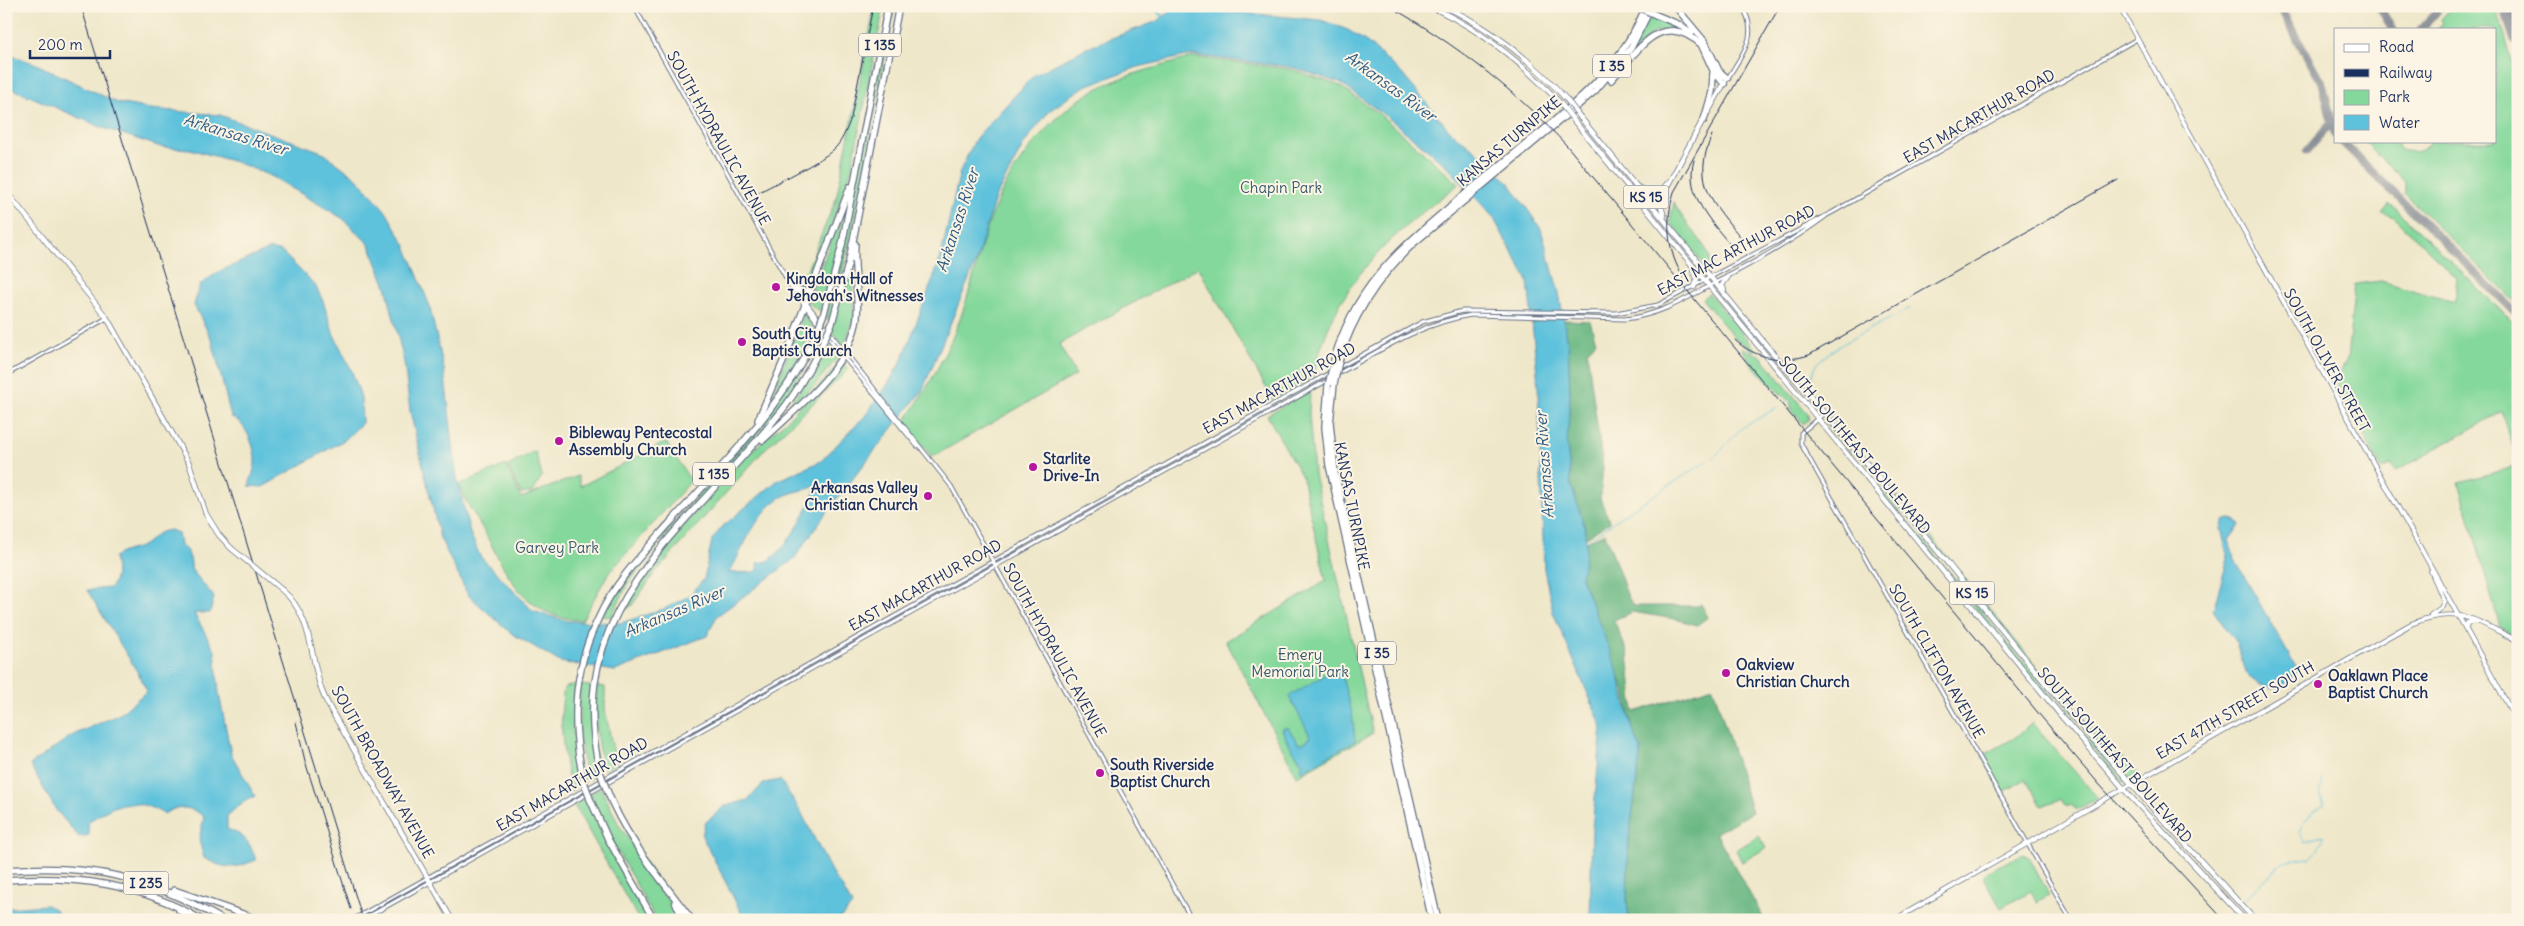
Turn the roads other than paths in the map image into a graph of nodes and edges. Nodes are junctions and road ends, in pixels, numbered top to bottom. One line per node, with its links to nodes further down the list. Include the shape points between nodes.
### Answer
1 (634, 6): 34 (street, SOUTH HYDRAULIC AVENUE)
2 (888, 6): 22 (highway, I 135)
3 (899, 6): 29 (highway, I 135)
4 (1430, 6): 27 (main road, SOUTH SOUTHEAST BOULEVARD / KS 15, bridge, via 1480,33 1536,78)
5 (1444, 6): 23 (main road, SOUTH SOUTHEAST BOULEVARD / KS 15, bridge, via 1487,29 1541,72)
6 (1636, 6): 12 (highway, bridge)
7 (1644, 6): 12 (highway, bridge); 21 (highway, KANSAS TURNPIKE / I 35, via 1610,68)
8 (1652, 6): 19 (highway, KANSAS TURNPIKE / I 35, via 1620,64)
9 (1675, 6): 13 (highway)
10 (1742, 6): 17 (street, via 1750,21 1750,38)
11 (2119, 6): 14 (main road, SOUTH OLIVER STREET)
12 (1657, 13): 13 (highway); 15 (highway, via 1688,30)
13 (1692, 27): 17 (highway, via 1710,48 1719,72)
14 (2137, 39): 28 (street, EAST MACARTHUR ROAD); 58 (main road, SOUTH OLIVER STREET)
15 (1703, 46): 16 (highway); 19 (highway, via 1692,36 1679,31 1656,34 1602,89)
16 (1712, 70): 18 (highway); 20 (highway, via 1712,92)
17 (1727, 78): 18 (main road)
18 (1724, 84): 20 (main road)
19 (1581, 105): 21 (highway, KANSAS TURNPIKE / I 35)
20 (1704, 120): 25 (main road)
21 (1518, 154): 49 (highway, KANSAS TURNPIKE / I 35, bridge, via 1406,251 1379,280 1354,319 1336,362)
22 (858, 164): 39 (highway); 54 (highway, I 135, bridge, via 836,273 816,334 781,396)
23 (1636, 186): 25 (main road, via 1649,193); 26 (main road, SOUTH SOUTHEAST BOULEVARD / KS 15)
24 (6, 191): 45 (main road, SOUTH BROADWAY AVENUE)
25 (1662, 191): 26 (main road); 30 (main road, via 1661,209)
26 (1651, 203): 27 (main road); 30 (main road, SOUTH SOUTHEAST BOULEVARD / KS 15)
27 (1645, 208): 31 (main road, SOUTH SOUTHEAST BOULEVARD / KS 15)
28 (1833, 212): 32 (street, EAST MAC ARTHUR ROAD); 33 (street, EAST MAC ARTHUR ROAD)
29 (857, 221): 47 (highway, via 857,316); 55 (highway, I 135, bridge, via 842,291 823,342 789,402)
30 (1666, 222): 32 (main road, SOUTH SOUTHEAST BOULEVARD / KS 15)
31 (1688, 261): 35 (main road, SOUTH SOUTHEAST BOULEVARD / KS 15); 38 (main road, via 1697,278)
32 (1711, 277): 35 (street, EAST MAC ARTHUR ROAD); 36 (main road, SOUTH SOUTHEAST BOULEVARD / KS 15)
33 (1728, 277): 36 (street, EAST MAC ARTHUR ROAD); 41 (main road, via 1722,285)
34 (788, 280): 40 (street, SOUTH HYDRAULIC AVENUE); 42 (street, SOUTH HYDRAULIC AVENUE)
35 (1705, 281): 37 (main road, SOUTH SOUTHEAST BOULEVARD / KS 15); 38 (street, EAST MAC ARTHUR ROAD)
36 (1716, 283): 37 (street, EAST MAC ARTHUR ROAD); 41 (main road, SOUTH SOUTHEAST BOULEVARD / KS 15)
37 (1709, 286): 44 (street, EAST MAC ARTHUR ROAD, via 1676,305 1641,317); 51 (main road, SOUTH SOUTHEAST BOULEVARD / KS 15)
38 (1694, 287): 43 (street, EAST MAC ARTHUR ROAD, via 1647,308 1616,313)
39 (812, 288): 40 (highway, via 805,292); 42 (highway)
40 (797, 289): 42 (street, SOUTH HYDRAULIC AVENUE)
41 (1728, 298): 50 (main road, SOUTH SOUTHEAST BOULEVARD / KS 15)
42 (805, 305): 46 (street, SOUTH HYDRAULIC AVENUE); 47 (street, SOUTH HYDRAULIC AVENUE); 54 (highway, via 766,406)
43 (1522, 311): 52 (street, EAST MACARTHUR ROAD, via 1462,311 1422,322)
44 (1522, 316): 53 (street, EAST MACARTHUR ROAD, via 1471,315 1422,328)
45 (106, 318): 48 (street); 71 (main road, SOUTH BROADWAY AVENUE, bridge, via 188,460 206,514 219,535 282,590 299,611 308,630 320,685 331,710)
46 (837, 349): 47 (highway)
47 (844, 353): 55 (highway, via 811,394); 56 (street, SOUTH HYDRAULIC AVENUE, via 951,486)
48 (8, 375)
49 (1331, 385): 85 (highway, KANSAS TURNPIKE / I 35, via 1325,427 1329,465); 86 (highway, KANSAS TURNPIKE / I 35, via 1330,423 1336,473)
50 (1824, 413): 51 (street, SOUTH CLIFTON AVENUE); 65 (main road, SOUTH SOUTHEAST BOULEVARD / KS 15, via 2036,673)
51 (1818, 417): 66 (main road, SOUTH SOUTHEAST BOULEVARD / KS 15, via 2063,718); 67 (street, SOUTH CLIFTON AVENUE, via 1801,433 1801,444)
52 (1205, 442): 53 (street); 56 (street, EAST MACARTHUR ROAD)
53 (1207, 447): 57 (street, EAST MACARTHUR ROAD)
54 (737, 448): 81 (highway, I 135, bridge, via 629,569 604,607 588,642 578,684 577,738 584,782 608,838)
55 (739, 461): 68 (highway, I 135, bridge, via 644,568 617,610 604,642 595,686 593,725 600,772 621,823)
56 (993, 560): 57 (street, SOUTH HYDRAULIC AVENUE); 71 (street, EAST MACARTHUR ROAD, via 584,788)
57 (995, 565): 71 (street, EAST MACARTHUR ROAD); 84 (street, SOUTH HYDRAULIC AVENUE)
58 (2430, 567): 59 (main road, SOUTH OLIVER STREET); 60 (main road, via 2444,601 2438,612)
59 (2457, 615): 60 (main road, EAST 47TH STREET SOUTH); 61 (main road, EAST 47TH STREET SOUTH); 62 (main road, SOUTH OLIVER STREET)
60 (2426, 618): 65 (main road, EAST 47TH STREET SOUTH, via 2405,626)
61 (2478, 622): 62 (main road, via 2467,623); 63 (main road, EAST 47TH STREET SOUTH)
62 (2467, 633): 64 (main road, SOUTH OLIVER STREET)
63 (2518, 641)
64 (2518, 723)
65 (2131, 783): 66 (main road, EAST 47TH STREET SOUTH); 90 (main road, SOUTH SOUTHEAST BOULEVARD / KS 15)
66 (2124, 788): 67 (main road, EAST 47TH STREET SOUTH); 89 (main road, SOUTH SOUTHEAST BOULEVARD / KS 15)
67 (2028, 844): 87 (main road, EAST 47TH STREET SOUTH); 88 (street, SOUTH CLIFTON AVENUE)
68 (652, 867): 82 (highway); 83 (highway, I 135)
69 (6, 870): 72 (highway, I 235, via 63,868 94,871)
70 (6, 880): 73 (highway, I 235, via 69,878 123,887)
71 (430, 881): 78 (street, EAST MACARTHUR ROAD); 79 (street, EAST MACARTHUR ROAD); 80 (main road, SOUTH BROADWAY AVENUE)
72 (150, 884): 76 (highway, I 235, via 187,899); 77 (highway)
73 (162, 900): 74 (highway); 75 (highway, I 235)
74 (192, 920)
75 (202, 920)
76 (223, 920)
77 (260, 920)
78 (352, 920)
79 (362, 920)
80 (452, 920)
81 (653, 920)
82 (684, 920)
83 (692, 920)
84 (1192, 920)
85 (1432, 920)
86 (1438, 920)
87 (1894, 920)
88 (2071, 920)
89 (2246, 920)
90 (2255, 920)

